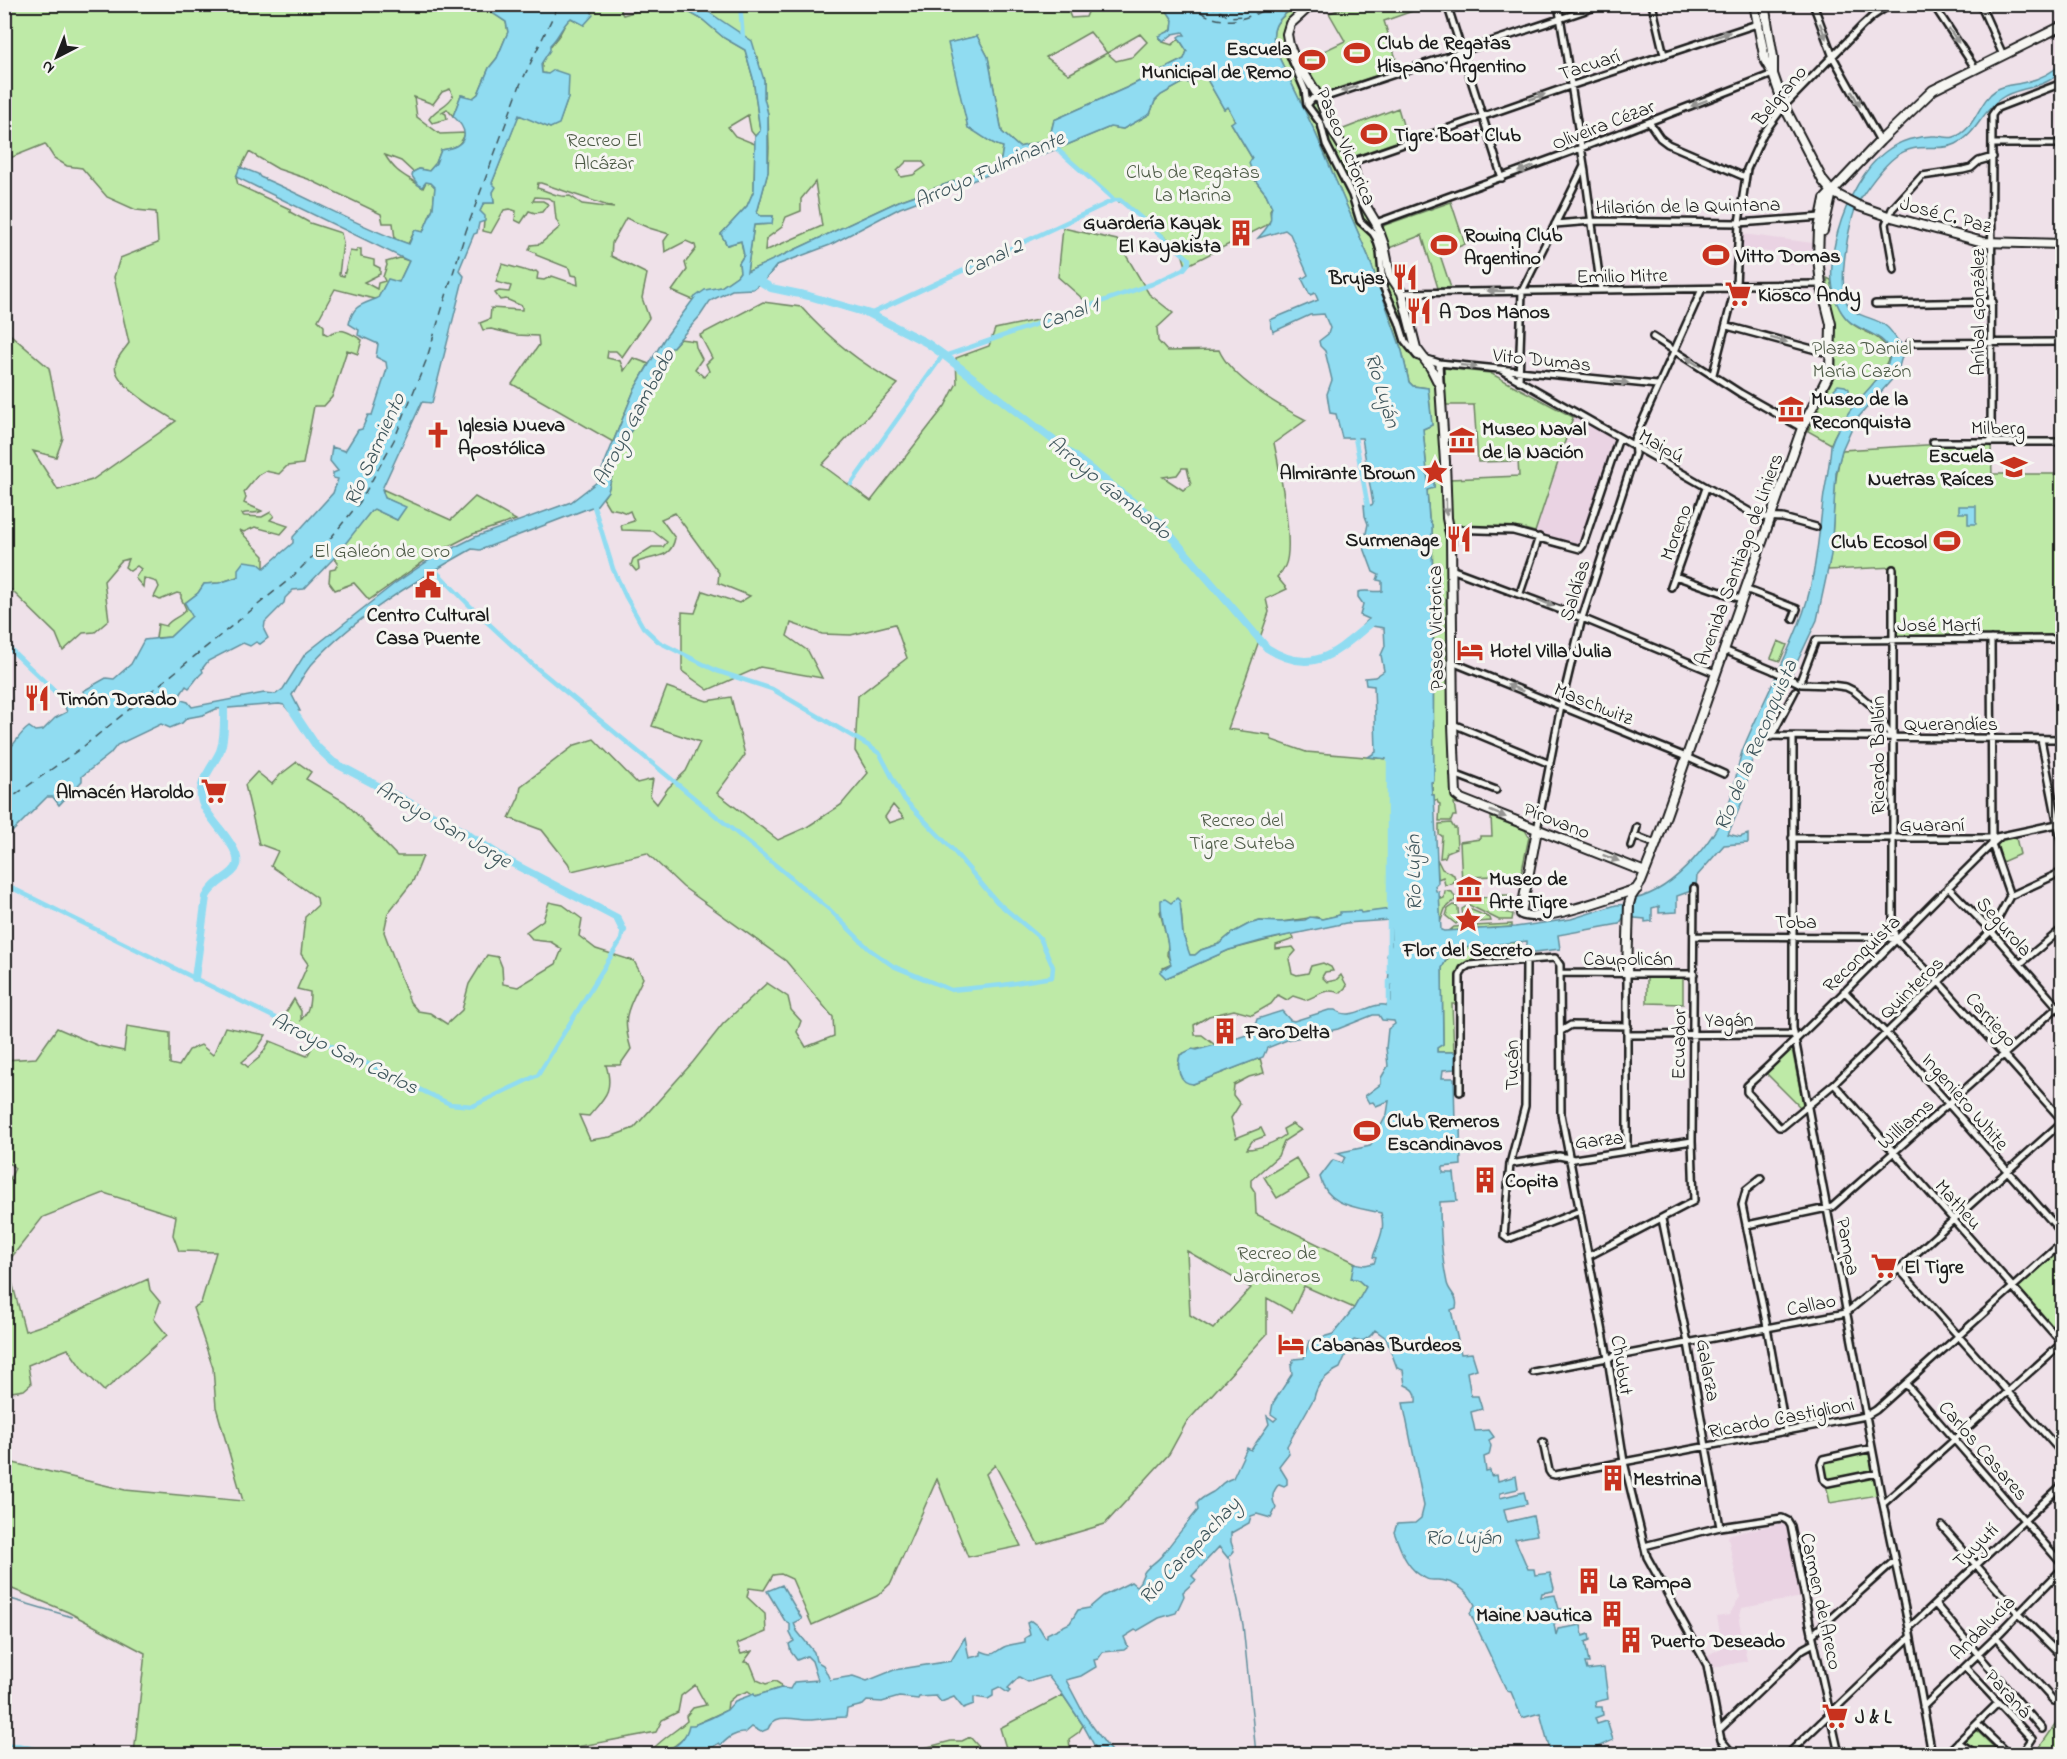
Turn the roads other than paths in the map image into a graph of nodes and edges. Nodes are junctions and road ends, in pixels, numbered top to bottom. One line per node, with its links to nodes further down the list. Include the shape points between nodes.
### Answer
1 (1312, 4): 16 (street, via 1290,24)
2 (1447, 4): 17 (street)
3 (1558, 4): 12 (street)
4 (1604, 4): 12 (street)
5 (1652, 4): 18 (street)
6 (1754, 4): 14 (street)
7 (1764, 4): 13 (street)
8 (1813, 4): 20 (street, one-way to 20)
9 (1892, 4): 20 (street, Belgrano, via 1873,16)
10 (1933, 4): 21 (street, one-way to 21)
11 (1980, 4): 19 (street)
12 (1561, 20): 17 (street); 24 (street)
13 (1767, 21): 14 (street, Tacuarí); 22 (street)
14 (1758, 24): 18 (street, Tacuarí, one-way to 14); 22 (street, via 1765,60)
15 (2062, 26): 19 (street, Avenida Santiago de Liniers)
16 (1287, 34): 25 (street, Paseo Victorica, via 1294,57); 26 (street, Paseo Victorica, via 1288,50 1305,90)
17 (1462, 51): 25 (street, one-way to 25); 28 (street)
18 (1664, 55): 24 (street, Tacuarí)
19 (2003, 55): 21 (street, Avenida Santiago de Liniers)
20 (1833, 57): 27 (street, Belgrano); 30 (street, one-way to 30)
21 (1975, 68): 30 (street, Avenida Santiago de Liniers, via 1933,90)
22 (1773, 74): 27 (street); 29 (street, Oliveira Cézar, one-way to 29)
23 (2062, 82): 31 (street, Aníbal González, via 1997,108)
24 (1570, 86): 28 (street, Tacuarí, one-way to 24); 33 (street)
25 (1320, 99): 26 (street, via 1313,98); 35 (street, Paseo Victorica, via 1330,126)
26 (1307, 105): 37 (street, Paseo Victorica, via 1321,124 1326,144)
27 (1784, 106): 38 (street, Belgrano, via 1763,134); 40 (street, via 1819,176)
28 (1482, 117): 35 (street, Tacuarí); 39 (street)
29 (1649, 122): 33 (street, Oliveira Cézar); 38 (street, via 1668,144)
30 (1880, 141): 40 (street, Avenida Santiago de Liniers)
31 (1992, 144): 32 (street); 34 (street, Aníbal González)
32 (2062, 144)
33 (1581, 148): 36 (street); 39 (street, Oliveira Cézar, one-way to 39)
34 (1993, 158): 41 (street, via 1983,159 1971,168 1922,176); 48 (street, Aníbal González)
35 (1353, 164): 37 (street, Tacuarí, via 1349,173); 44 (street, Paseo Victorica, via 1361,198)
36 (1584, 165): 43 (street); 46 (street)
37 (1341, 171): 60 (street, Paseo Victorica, via 1360,221 1373,232 1379,245 1383,286)
38 (1744, 177): 45 (street, Belgrano)
39 (1502, 178): 44 (street, Oliveira Cézar)
40 (1832, 192): 41 (street, José C. Paz); 42 (street, Avenida Santiago de Liniers, via 1825,199); 47 (street, Avenida Santiago de Liniers)
41 (1888, 216): 48 (street, José C. Paz); 50 (street)
42 (1821, 217): 45 (street, Hilarión de la Quintana); 47 (street, Avenida Santiago de Liniers)
43 (1592, 221): 45 (street, Hilarión de la Quintana); 46 (street, Hilarión de la Quintana); 54 (street)
44 (1376, 223): 56 (street, Paseo Victorica, via 1390,275)
45 (1739, 223): 52 (street, Belgrano)
46 (1555, 224): 55 (street)
47 (1820, 237): 51 (street, Avenida Santiago de Liniers)
48 (1992, 244): 49 (street, José C. Paz); 57 (street, Aníbal González)
49 (2062, 244)
50 (1894, 270)
51 (1821, 284): 52 (street, Emilio Mitre); 67 (street, Avenida Santiago de Liniers, via 1830,324)
52 (1736, 286): 53 (street, Emilio Mitre); 61 (street, Belgrano)
53 (1702, 289): 54 (street, Emilio Mitre); 66 (street, Saldías)
54 (1601, 290): 55 (street, Emilio Mitre)
55 (1522, 291): 56 (street, Emilio Mitre, one-way to 56); 71 (street)
56 (1402, 293): 59 (street, Paseo Victorica)
57 (1993, 302): 58 (street); 63 (street, Aníbal González)
58 (1875, 304)
59 (1406, 306): 60 (street, via 1402,311); 68 (street, Paseo Victorica, via 1413,340)
60 (1394, 311): 68 (street, Paseo Victorica, via 1409,348)
61 (1727, 326): 67 (street, one-way to 67); 72 (street, Belgrano)
62 (1653, 337): 66 (street)
63 (1993, 342): 64 (street); 65 (street); 79 (street, Aníbal González)
64 (2062, 342)
65 (1910, 343)
66 (1674, 350): 72 (street, one-way to 66); 74 (street, Saldías)
67 (1831, 354): 76 (street, Avenida Santiago de Liniers, via 1828,377)
68 (1425, 360): 69 (street, Vito Dumas); 75 (street, Paseo Victorica)
69 (1439, 363): 70 (street, Vito Dumas, one-way to 70); 75 (street, Paseo Victorica)
70 (1499, 369): 71 (street, Vito Dumas); 73 (street, Maipú)
71 (1519, 371): 73 (street); 74 (street, Vito Dumas, one-way to 74)
72 (1713, 374): 76 (street)
73 (1519, 381): 77 (street, Maipú)
74 (1657, 385): 81 (street, Saldías)
75 (1440, 386): 85 (street, Paseo Victorica, one-way to 85)
76 (1802, 428): 83 (street, Avenida Santiago de Liniers)
77 (1618, 438): 81 (street, Maipú); 86 (street, via 1584,545 1580,549)
78 (1933, 442): 79 (street, Milberg)
79 (1991, 442): 80 (street, Milberg)
80 (2062, 442)
81 (1634, 446): 82 (street, Maipú); 94 (street, Saldías, via 1635,454)
82 (1706, 488): 83 (street, Maipú, via 1759,517); 89 (street, Moreno)
83 (1771, 518): 84 (street, Maipú); 91 (street, Avenida Santiago de Liniers)
84 (1816, 527)
85 (1448, 529): 86 (street, via 1503,530); 87 (street, Paseo Victorica)
86 (1539, 537): 92 (street)
87 (1451, 568): 92 (street); 100 (street, Paseo Victorica)
88 (1893, 569): 96 (street, Ricardo Balbín)
89 (1675, 576): 90 (street, Moreno); 93 (street)
90 (1671, 587)
91 (1745, 589): 93 (street, Avenida Santiago de Liniers); 95 (street, via 1797,609)
92 (1520, 593): 94 (street, one-way to 94)
93 (1741, 598): 99 (street, Avenida Santiago de Liniers)
94 (1582, 618): 101 (street); 104 (street, Saldías)
95 (1793, 619)
96 (1893, 639): 97 (street, José Martí); 102 (street, José Martí, via 1816,640); 107 (street, Ricardo Balbín)
97 (1991, 639): 98 (street, José Martí); 108 (street)
98 (2062, 639)
99 (1724, 650): 101 (street, Avenida Santiago de Liniers); 102 (street)
100 (1452, 662): 104 (street, Maschwitz, one-way to 100); 105 (street, Paseo Victorica)
101 (1715, 673): 111 (street, Avenida Santiago de Liniers)
102 (1799, 681): 107 (street, via 1854,691 1871,705)
103 (1795, 691): 106 (street, Querandíes, via 1769,737)
104 (1561, 706): 111 (street, Maschwitz); 112 (street, Saldías)
105 (1453, 724): 112 (street); 113 (street, Paseo Victorica)
106 (1793, 738): 107 (street, Querandíes); 121 (street, Pampa)
107 (1892, 738): 108 (street, Querandíes); 122 (street, Ricardo Balbín)
108 (1992, 738): 109 (street, Querandíes); 123 (street)
109 (2041, 739): 110 (street, Querandíes); 117 (street)
110 (2062, 739)
111 (1686, 757): 114 (street, Maschwitz); 124 (street, Avenida Santiago de Liniers)
112 (1550, 764): 119 (street, Saldías)
113 (1454, 774): 115 (street); 116 (street, Paseo Victorica)
114 (1724, 774)
115 (1496, 790)
116 (1458, 798): 119 (street, Pirovano, one-way to 119)
117 (2060, 824): 123 (street, Guaraní); 126 (street)
118 (1637, 827): 120 (street)
119 (1537, 830): 127 (street, Pirovano, one-way to 127); 132 (street, Saldías, via 1521,914 1531,917 1562,912)
120 (1635, 836): 124 (street); 125 (street)
121 (1792, 838): 122 (street, Guaraní); 137 (street, Pampa)
122 (1892, 839): 123 (street, Guaraní); 139 (street, Ricardo Balbín)
123 (1992, 841): 129 (street, Reconquista); 133 (street)
124 (1656, 844): 127 (street, Avenida Santiago de Liniers)
125 (1630, 846)
126 (2062, 846)
127 (1645, 872): 131 (street, Avenida Santiago de Liniers)
128 (2062, 872): 133 (street)
129 (1948, 887): 136 (street, Segurola); 139 (street, Reconquista)
130 (1694, 888): 138 (street, Ecuador)
131 (1637, 889): 132 (street); 134 (street, Avenida Santiago de Liniers)
132 (1615, 896): 134 (street)
133 (2010, 896): 136 (street, Quinteros)
134 (1629, 904): 144 (street)
135 (2062, 929): 142 (street)
136 (1991, 930): 142 (street, Segurola); 146 (street, Quinteros)
137 (1793, 935): 138 (street, Toba); 139 (street, Toba); 154 (street, Pampa)
138 (1695, 936): 145 (street, Ecuador)
139 (1896, 940): 146 (street, Carriego); 147 (street, Reconquista)
140 (1558, 960): 141 (street, Caupolicán); 143 (street, Chubut)
141 (1526, 961): 157 (street, Caupolicán, via 1469,965 1463,969); 166 (street, Tucán, via 1525,1106)
142 (2020, 964): 148 (street, Segurola)
143 (1561, 973): 144 (street, Caupolicán); 150 (street, Chubut)
144 (1627, 973): 145 (street, Caupolicán); 149 (street)
145 (1694, 974): 152 (street, Ecuador)
146 (1938, 981): 151 (street, Quinteros); 155 (street, Carriego)
147 (1844, 991): 151 (street, Ingeniero White); 154 (street, Reconquista)
148 (2061, 1008): 155 (street, Williams)
149 (1628, 1026): 150 (street, via 1571,1025); 153 (street)
150 (1561, 1031): 165 (street, Chubut, via 1560,1104)
151 (1886, 1033): 156 (street, Quinteros); 158 (street, Ingeniero White)
152 (1694, 1034): 153 (street, Yagán); 154 (street, Yagán); 162 (street, Ecuador)
153 (1628, 1035): 163 (street)
154 (1795, 1037): 159 (street, Pampa); 161 (street, Reconquista, via 1748,1086 1747,1092)
155 (2004, 1056): 158 (street, Williams); 160 (street, Carriego)
156 (1834, 1084): 159 (street, Quinteros); 164 (street, Matheu)
157 (1460, 1092)
158 (1949, 1104): 164 (street, Williams); 167 (street, Ingeniero White)
159 (1807, 1108): 161 (street, Quinteros); 169 (street, Pampa)
160 (2062, 1121): 167 (street, Callao)
161 (1782, 1127)
162 (1692, 1141): 163 (street, Garza); 171 (street, Ecuador, via 1694,1201)
163 (1627, 1151): 165 (street, Garza)
164 (1893, 1152): 169 (street, Williams); 172 (street, Matheu)
165 (1569, 1158): 166 (street, Garza, via 1559,1156); 170 (street, Chubut)
166 (1510, 1164): 170 (street, Tucán, via 1505,1238)
167 (2007, 1171): 172 (street, Callao); 174 (street, Ingeniero White)
168 (1761, 1178): 173 (street, via 1750,1185 1743,1197)
169 (1827, 1209): 173 (street, Williams); 179 (street, Pampa)
170 (1580, 1211): 176 (street, Chubut)
171 (1662, 1219): 176 (street); 182 (street, Galarza)
172 (1953, 1219): 177 (street, Callao); 178 (street, Matheu)
173 (1747, 1225): 180 (street)
174 (2062, 1233)
175 (2062, 1243): 178 (street, Ricardo Castiglioni)
176 (1589, 1256): 184 (street, Chubut)
177 (1899, 1269): 179 (street, Callao); 181 (street)
178 (2013, 1287): 181 (street, Ricardo Castiglioni); 183 (street, Matheu)
179 (1846, 1313): 180 (street, Callao); 188 (street, Pampa)
180 (1767, 1327): 182 (street, Callao); 189 (street)
181 (1959, 1336): 186 (street, Ricardo Castiglioni); 187 (street)
182 (1688, 1343): 184 (street, Callao); 192 (street, Galarza)
183 (2062, 1343): 187 (street)
184 (1608, 1358): 185 (street, Callao); 195 (street, Chubut)
185 (1533, 1372)
186 (1906, 1384): 188 (street, Ricardo Castiglioni); 190 (street, Carlos Casares)
187 (2008, 1392): 190 (street); 194 (street)
188 (1866, 1416): 189 (street, Ricardo Castiglioni); 193 (street, Pampa)
189 (1786, 1432): 192 (street, Ricardo Castiglioni)
190 (1954, 1440): 198 (street); 199 (street, Carlos Casares)
191 (1543, 1442): 195 (street, Ricardo Castiglioni, via 1551,1474)
192 (1706, 1447): 195 (street, Ricardo Castiglioni); 201 (street, Galarza)
193 (1872, 1448): 196 (street, Pampa); 196 (street, via 1822,1459 1824,1480 1828,1483)
194 (2062, 1453)
195 (1624, 1462): 202 (street, Chubut)
196 (1877, 1473): 198 (street, Pampa)
197 (2062, 1485): 199 (street, Tuyutí)
198 (1883, 1504): 203 (street, Pampa)
199 (2024, 1520): 204 (street, Tuyutí); 205 (street, Carlos Casares)
200 (1942, 1526): 204 (street)
201 (1720, 1527): 202 (street); 210 (street, Carmen de Areco, via 1782,1518 1788,1521)
202 (1644, 1546): 223 (street, Chubut, via 1707,1665)
203 (1894, 1561): 209 (street, Pampa); 210 (street)
204 (1977, 1564): 207 (street, Tuyutí); 208 (street)
205 (2062, 1564)
206 (2062, 1569): 208 (street, Andalucía)
207 (1935, 1604): 209 (street, Tuyutí); 214 (street, Paraná)
208 (2018, 1613): 212 (street, Andalucía); 215 (street)
209 (1909, 1628): 211 (street, Pampa)
210 (1812, 1635): 213 (street, Carmen de Areco)
211 (1910, 1637): 219 (street, Pampa); 220 (street)
212 (1996, 1637): 214 (street, Andalucía); 217 (street)
213 (1814, 1643): 220 (street, Carmen de Areco); 223 (street, via 1803,1649)
214 (1978, 1654): 216 (street, Andalucía); 222 (street, Paraná)
215 (2062, 1657)
216 (1965, 1666): 218 (street, Paraná); 219 (street, Andalucía)
217 (2055, 1701)
218 (1998, 1703): 221 (street); 232 (street, Paraná, via 2032,1739)
219 (1923, 1707): 228 (street, Pampa)
220 (1830, 1714): 226 (street); 227 (street, Carmen de Areco)
221 (1977, 1724): 224 (street); 231 (street)
222 (2043, 1729)
223 (1719, 1730): 225 (street, Chubut)
224 (1958, 1742): 229 (street); 230 (street)
225 (1732, 1755)
226 (1788, 1755)
227 (1839, 1755)
228 (1932, 1755)
229 (1946, 1755)
230 (1976, 1755)
231 (2008, 1755)
232 (2022, 1755)

